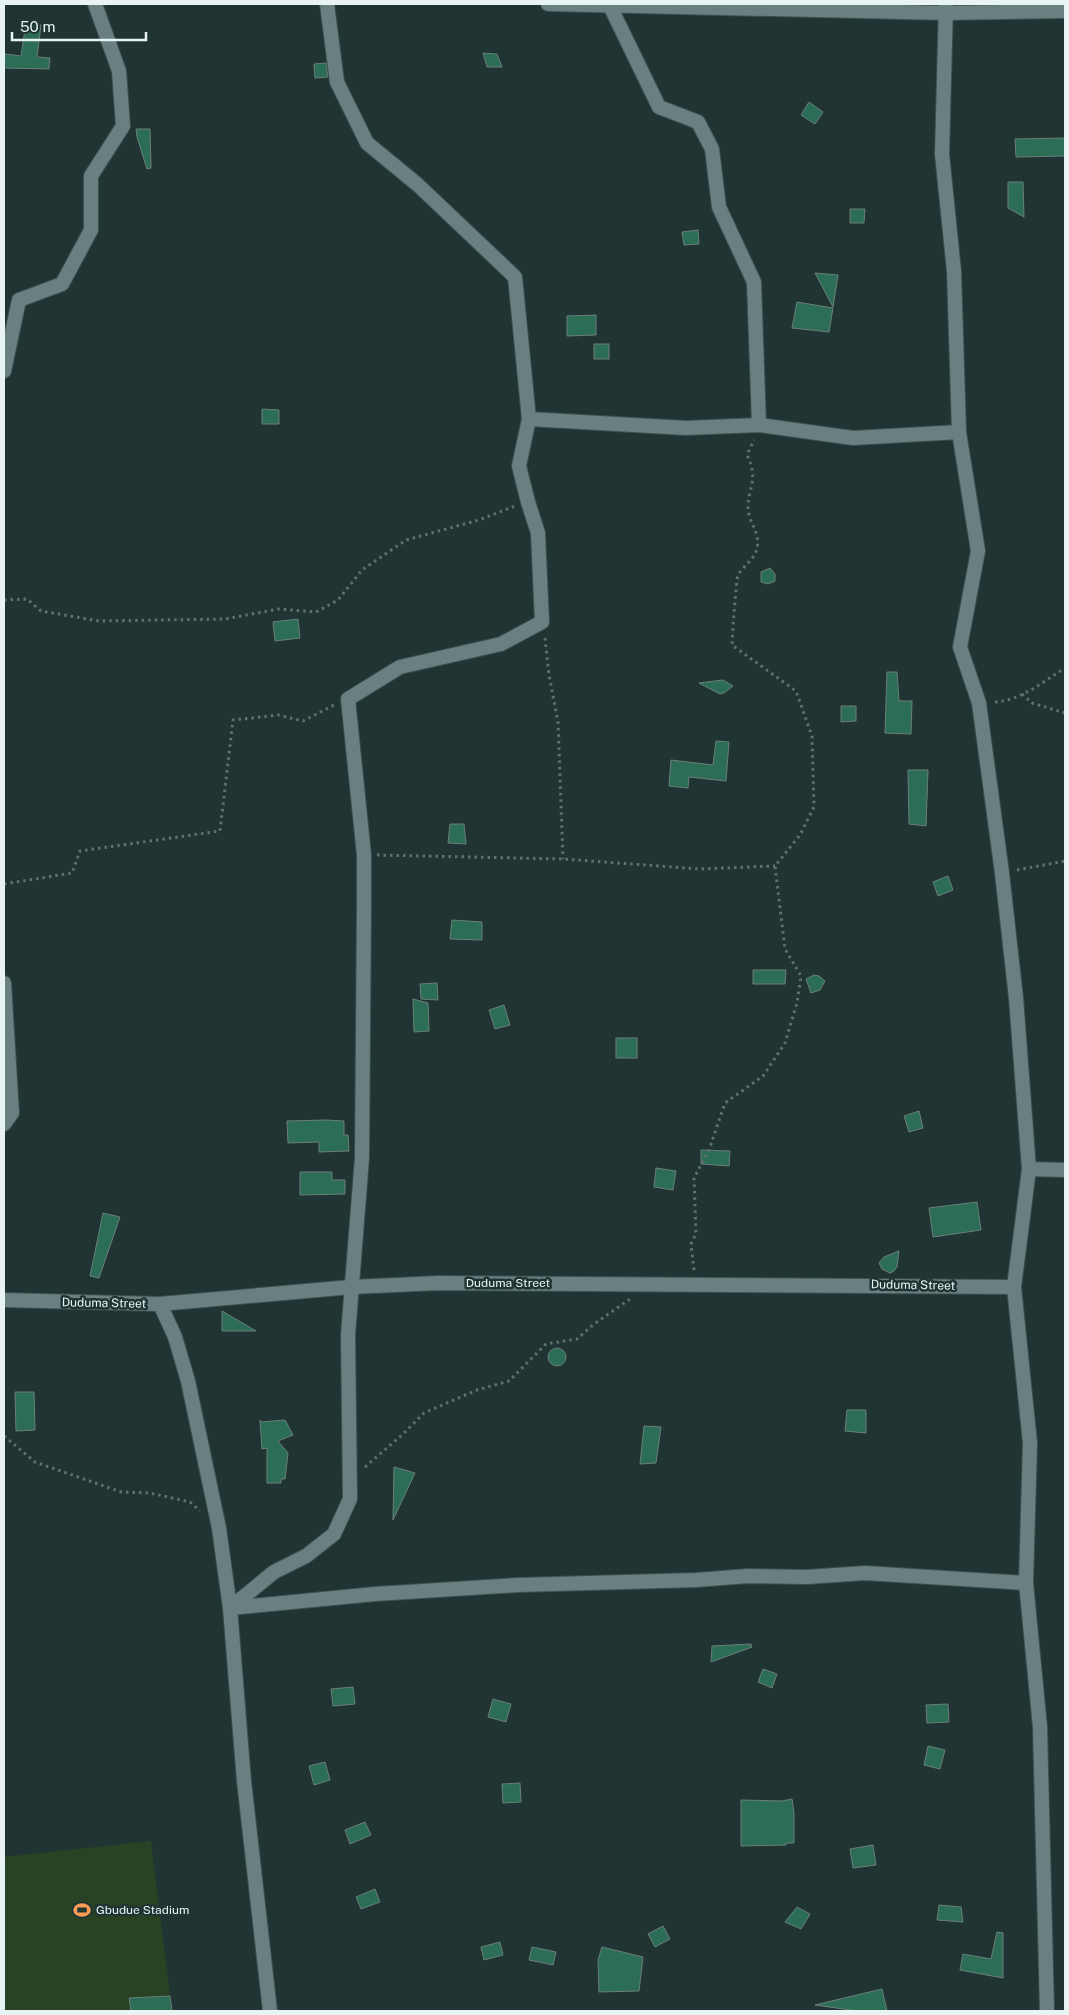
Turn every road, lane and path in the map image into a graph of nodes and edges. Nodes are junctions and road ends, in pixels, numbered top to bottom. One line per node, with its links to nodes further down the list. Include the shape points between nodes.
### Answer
1 (95, 4): 7 (street, via 119,71 123,126 91,176 91,230 62,284 19,300)
2 (327, 4): 8 (street, via 337,82 367,142 418,185 515,277)
3 (548, 4): 4 (street)
4 (610, 6): 5 (street); 9 (street, via 659,107 698,122 712,149 719,207 754,282)
5 (946, 8): 6 (street); 10 (street, via 942,154 954,271)
6 (1065, 11)
7 (4, 370)
8 (529, 419): 9 (street, via 686,428); 11 (street, via 520,466)
9 (759, 425): 10 (street, via 853,438); 22 (path, via 747,455 753,467 754,481 749,499 758,548 738,575 732,645 796,691 812,736 814,807 800,835)
10 (959, 432): 17 (street, via 978,551 960,647)
11 (528, 502): 12 (path, via 479,520 406,540 362,570 338,600 316,612 279,609 225,619 99,621 40,611 27,598); 13 (street, via 538,533)
12 (4, 600)
13 (542, 622): 16 (street, via 502,644 400,667); 20 (path, via 558,722)
14 (1065, 668): 15 (path)
15 (1022, 694): 17 (path, via 1001,702); 18 (path, via 1032,703)
16 (348, 699): 19 (street); 24 (path, via 302,721 278,715 233,720 220,830 80,851 72,873)
17 (979, 703): 23 (street)
18 (1065, 713)
19 (364, 855): 20 (path); 31 (street, via 362,1158)
20 (564, 859): 22 (path, via 700,869)
21 (1065, 861): 23 (path)
22 (775, 866): 29 (path, via 785,949 801,976 797,1003 785,1043 763,1076 725,1103 709,1150 694,1178 696,1234 691,1244)
23 (1002, 873): 27 (street, via 1016,998)
24 (4, 884)
25 (4, 984): 26 (street, via 12,1113)
26 (4, 1124)
27 (1028, 1169): 28 (street); 32 (street)
28 (1065, 1170)
29 (695, 1283): 30 (street, Duduma Street); 32 (street, Duduma Street)
30 (644, 1284): 31 (street, Duduma Street); 36 (path, via 630,1300 576,1339 546,1344 509,1381 478,1390 424,1414)
31 (351, 1286): 34 (street, Duduma Street); 36 (street, via 348,1335)
32 (1014, 1286): 38 (street, via 1030,1443)
33 (4, 1300): 34 (street, Duduma Street)
34 (160, 1304): 37 (street, via 175,1337 188,1381)
35 (4, 1436): 37 (path, via 36,1462 121,1492 150,1493 190,1502)
36 (350, 1481): 39 (street, via 350,1499 334,1534 306,1556 274,1572)
37 (218, 1528): 39 (street)
38 (1026, 1583): 39 (street, via 865,1573 807,1577 748,1576 518,1585); 41 (street, via 1040,1727)
39 (230, 1608): 40 (street, via 244,1781)
40 (270, 2011)
41 (1048, 2011)

